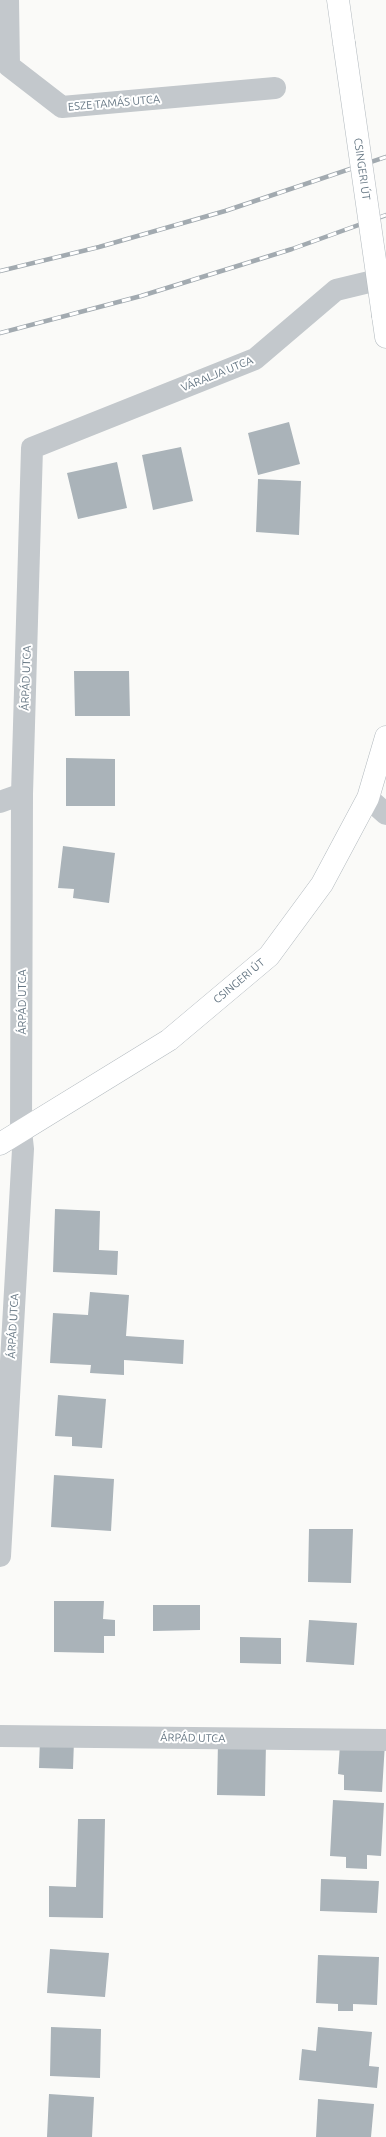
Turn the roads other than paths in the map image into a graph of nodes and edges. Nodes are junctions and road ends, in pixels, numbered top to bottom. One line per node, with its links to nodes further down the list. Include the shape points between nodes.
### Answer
1 (8, 0): 3 (street, ESZE TAMÁS UTCA, via 9,66 62,107)
2 (338, 0): 5 (main road, CSINGERI ÚT, bridge)
3 (274, 88)
4 (386, 278): 6 (street, VÁRALJA UTCA, via 336,290 255,359)
5 (386, 338)
6 (32, 448): 8 (street, ÁRPÁD UTCA)
7 (386, 737): 9 (main road, CSINGERI ÚT)
8 (22, 794): 10 (street); 12 (street, ÁRPÁD UTCA)
9 (368, 798): 11 (street); 12 (main road, CSINGERI ÚT, via 322,884 270,956 169,1040)
10 (0, 802)
11 (386, 814)
12 (21, 1131): 13 (main road, CSINGERI ÚT); 14 (street, ÁRPÁD UTCA, via 23,1149)
13 (0, 1144)
14 (0, 1556)
15 (0, 1736): 16 (street, ÁRPÁD UTCA)
16 (386, 1740)

